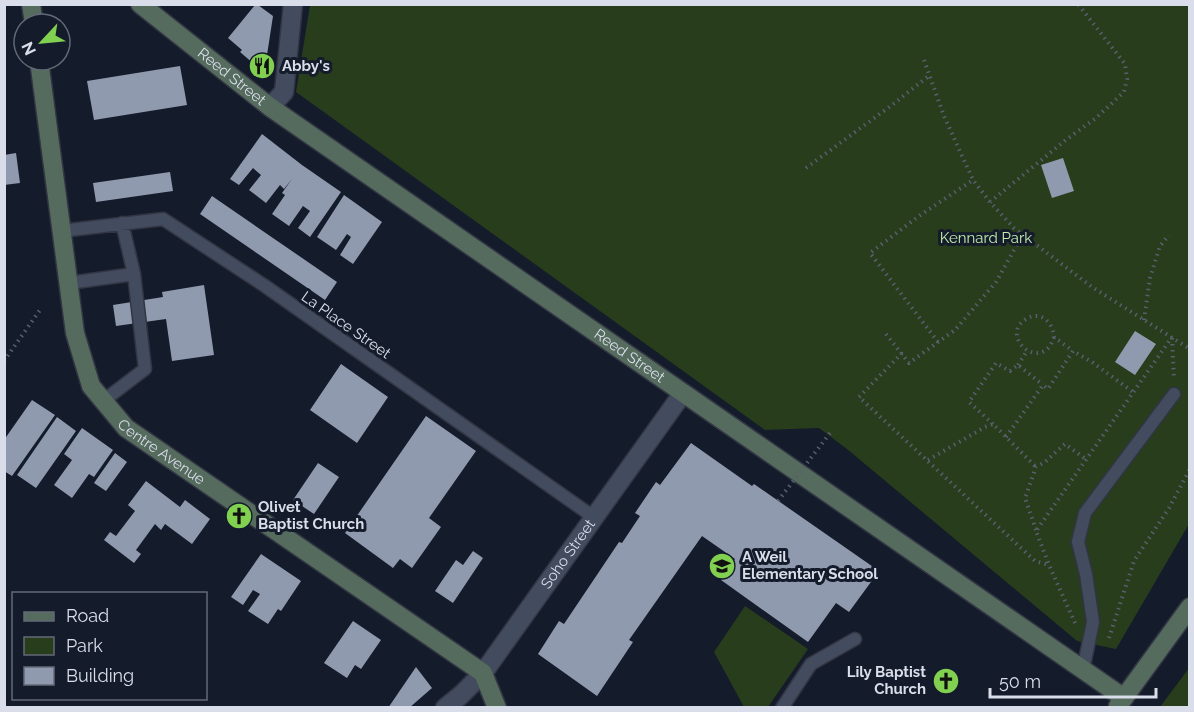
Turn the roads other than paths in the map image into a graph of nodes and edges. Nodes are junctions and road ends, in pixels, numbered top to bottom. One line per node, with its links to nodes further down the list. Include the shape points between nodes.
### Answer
1 (140, 4): 4 (street, Reed Street)
2 (293, 4): 4 (street, via 284,92)
3 (41, 72): 6 (street, Centre Avenue)
4 (270, 107): 9 (street, Reed Street)
5 (123, 224): 6 (lane, La Place Street); 7 (lane); 12 (lane, La Place Street, via 163,219)
6 (61, 231): 8 (street, Centre Avenue)
7 (134, 274): 8 (lane); 11 (lane, via 145,369)
8 (69, 283): 11 (street, Centre Avenue, via 75,333 91,386)
9 (683, 393): 12 (street, Soho Street); 15 (street, Reed Street)
10 (1174, 394): 15 (lane, via 1085,513 1078,542 1094,622)
11 (103, 401): 16 (street, Centre Avenue, via 126,428)
12 (595, 518): 16 (street, Soho Street)
13 (1190, 607): 17 (street)
14 (855, 639): 20 (lane, via 811,664)
15 (1083, 670): 17 (street, Reed Street)
16 (483, 673): 18 (street, Soho Street); 19 (street)
17 (1120, 703)
18 (445, 708)
19 (497, 708)
20 (782, 708)

